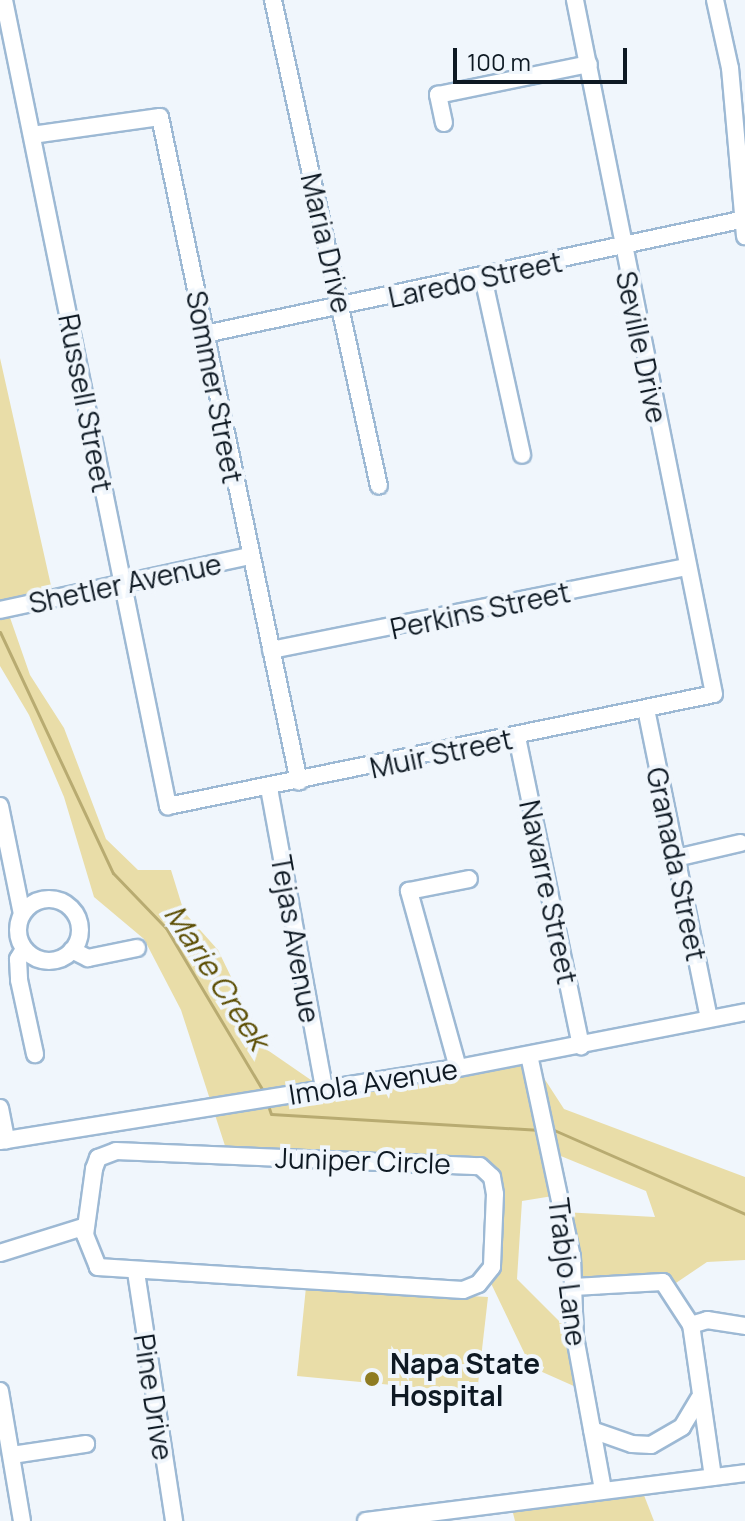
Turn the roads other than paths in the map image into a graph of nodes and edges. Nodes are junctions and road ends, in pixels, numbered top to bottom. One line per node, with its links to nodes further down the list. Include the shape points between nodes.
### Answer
1 (4, 0): 8 (street, Russell Street)
2 (273, 0): 12 (street, Maria Drive)
3 (575, 0): 5 (street, Seville Drive)
4 (715, 0): 6 (street)
5 (589, 64): 7 (street, via 438,95); 10 (street, Seville Drive)
6 (737, 66): 9 (street)
7 (444, 123)
8 (32, 135): 13 (street, Sommer Street, via 160,117); 18 (street, Russell Street)
9 (744, 225): 10 (street, Laredo Street)
10 (621, 247): 11 (street, Laredo Street); 17 (street, Seville Drive)
11 (483, 277): 12 (street, Laredo Street); 14 (street)
12 (342, 308): 13 (street, Laredo Street); 15 (street, Maria Drive)
13 (205, 334): 16 (street, Sommer Street)
14 (522, 455)
15 (379, 486)
16 (249, 556): 18 (street, Shetler Avenue); 20 (street, Sommer Street)
17 (688, 567): 20 (street, Perkins Street); 21 (street, Seville Drive)
18 (123, 583): 19 (street, Shetler Avenue); 27 (street, Russell Street)
19 (0, 610)
20 (271, 650): 24 (street, Sommer Street)
21 (714, 694): 22 (street, Muir Street)
22 (646, 709): 23 (street, Muir Street); 29 (street, Granada Street)
23 (517, 737): 24 (street, Muir Street); 37 (street, Navarre Street)
24 (299, 782): 25 (street, Muir Street)
25 (269, 788): 27 (street, Muir Street); 41 (street, Tejas Avenue)
26 (0, 806): 31 (street)
27 (168, 806)
28 (740, 843): 29 (street)
29 (676, 858): 36 (street, Granada Street)
30 (469, 879): 40 (street, via 409,891)
31 (21, 906): 33 (street, via 18,934); 34 (street, via 38,901 67,905 80,932)
32 (137, 948): 34 (street, via 88,958)
33 (24, 949): 34 (street, via 44,961); 38 (street, via 18,959 19,980)
34 (72, 950)
35 (745, 1012): 36 (street, Imola Avenue)
36 (709, 1019): 37 (street, Imola Avenue)
37 (581, 1046): 39 (street, Imola Avenue)
38 (35, 1054)
39 (529, 1055): 40 (street, Imola Avenue); 47 (street, Trabjo Lane, via 569,1242)
40 (458, 1068): 41 (street, Imola Avenue)
41 (324, 1089): 43 (street, Imola Avenue)
42 (0, 1108): 43 (street)
43 (3, 1140)
44 (86, 1226): 45 (street); 46 (street, Juniper Circle, via 98,1267); 46 (street, Juniper Circle, via 98,1158 116,1151 460,1164 480,1166 492,1177 492,1267 478,1284 463,1290)
45 (0, 1253)
46 (136, 1272): 59 (street, Pine Drive)
47 (573, 1287): 48 (street, via 663,1282); 52 (street, Trabjo Lane, via 575,1337)
48 (691, 1325): 49 (street, via 707,1320); 51 (street)
49 (745, 1326)
50 (0, 1391): 54 (street)
51 (699, 1399): 52 (street, via 682,1427 651,1445); 56 (street)
52 (592, 1430): 57 (street, Trabjo Lane)
53 (86, 1444): 54 (street)
54 (12, 1455): 58 (street)
55 (745, 1473): 56 (street)
56 (713, 1477): 57 (street)
57 (603, 1490): 60 (street)
58 (22, 1521)
59 (174, 1521)
60 (366, 1521)

